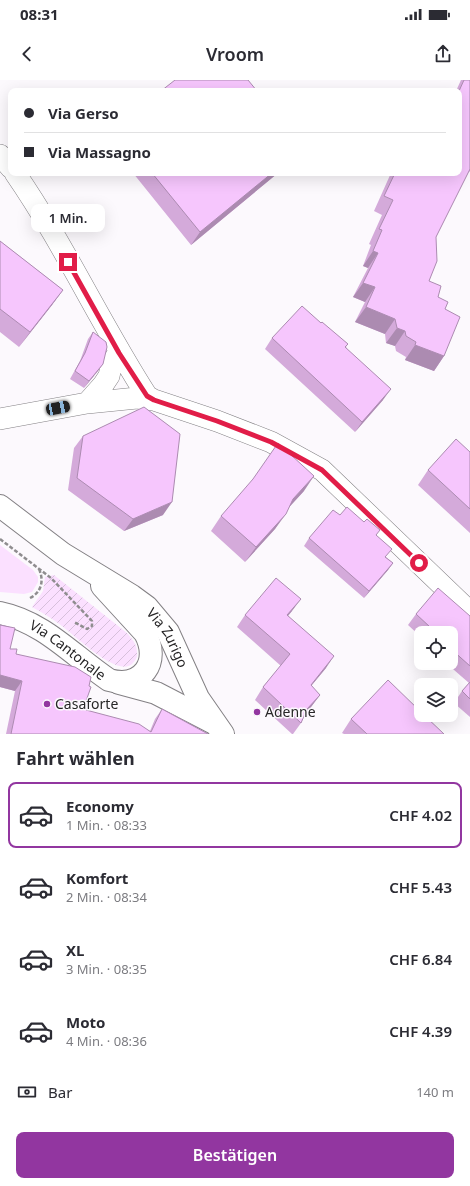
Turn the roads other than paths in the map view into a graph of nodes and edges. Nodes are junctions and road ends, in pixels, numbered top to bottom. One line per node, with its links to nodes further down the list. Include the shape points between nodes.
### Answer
1 (0, 156): 2 (street)
2 (8, 165)
3 (17, 176): 4 (street)
4 (119, 353): 5 (street, via 147,396); 6 (street, via 112,362 103,385)
5 (154, 400): 6 (street, via 137,398); 10 (street, via 271,442 322,470)
6 (87, 403): 7 (street)
7 (0, 419)
8 (0, 506): 9 (main road, Via Zurigo, via 63,554)
9 (85, 567): 12 (main road, Via Cantonale, via 145,633 150,642 152,652 145,671 133,680); 13 (main road, Via Zurigo, via 132,596 158,619 168,632 198,698)
10 (470, 612)
11 (0, 613): 12 (main road, Via Cantonale, via 17,616 36,626 101,675)
12 (119, 683): 13 (main road, via 156,693)
13 (219, 729)

